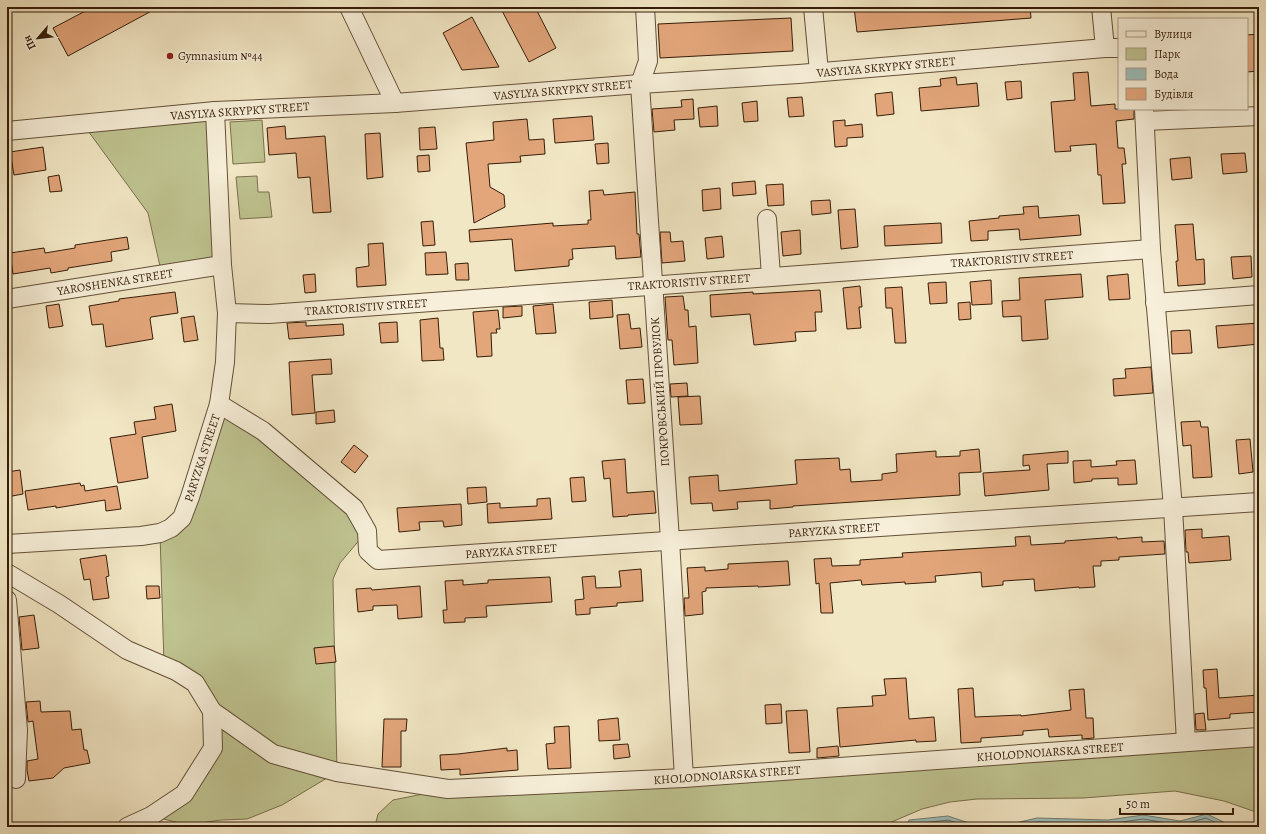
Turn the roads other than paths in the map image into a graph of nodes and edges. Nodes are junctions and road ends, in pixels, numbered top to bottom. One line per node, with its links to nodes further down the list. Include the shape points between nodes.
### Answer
1 (349, 7): 8 (street)
2 (645, 7): 7 (street, ПОКРОВСЬКИЙ ПРОВУЛОК, via 648,61)
3 (813, 7): 6 (street)
4 (1101, 7): 5 (street)
5 (1112, 48): 6 (street, VASYLYA SKRYPKY STREET)
6 (819, 72): 7 (street, VASYLYA SKRYPKY STREET)
7 (640, 84): 8 (street, VASYLYA SKRYPKY STREET); 17 (street, ПОКРОВСЬКИЙ ПРОВУЛОК)
8 (395, 103): 9 (street, VASYLYA SKRYPKY STREET)
9 (215, 111): 12 (street, VASYLYA SKRYPKY STREET); 15 (street)
10 (1144, 115): 11 (street); 14 (street)
11 (1259, 116)
12 (7, 131)
13 (767, 219): 16 (street)
14 (1151, 248): 16 (street, TRAKTORISTIV STREET); 20 (street)
15 (222, 266): 19 (street, YAROSHENKA STREET); 21 (street)
16 (771, 276): 17 (street, TRAKTORISTIV STREET)
17 (653, 285): 21 (street, TRAKTORISTIV STREET, via 269,314); 25 (street, ПОКРОВСЬКИЙ ПРОВУЛОК)
18 (1259, 295): 20 (street)
19 (7, 299)
20 (1155, 303): 24 (street)
21 (227, 313): 22 (street, via 225,362)
22 (219, 404): 25 (street, PARYZKA STREET, via 264,431 354,508 367,531 368,551 378,560); 26 (street, PARYZKA STREET, via 182,518 171,528 141,536)
23 (1259, 502): 24 (street, PARYZKA STREET)
24 (1173, 508): 25 (street, PARYZKA STREET); 31 (street)
25 (670, 540): 32 (street, ПОКРОВСЬКИЙ ПРОВУЛОК)
26 (7, 544)
27 (7, 573): 29 (street, via 127,650 176,671 195,683)
28 (7, 600): 33 (street, via 18,730)
29 (212, 711): 32 (street, KHOLODNOIARSKA STREET, via 273,754 337,772 448,789); 34 (street, via 213,748 184,794 151,816)
30 (1259, 737): 31 (street, KHOLODNOIARSKA STREET)
31 (1186, 742): 32 (street, KHOLODNOIARSKA STREET)
32 (684, 778)
33 (16, 779)
34 (127, 827)

